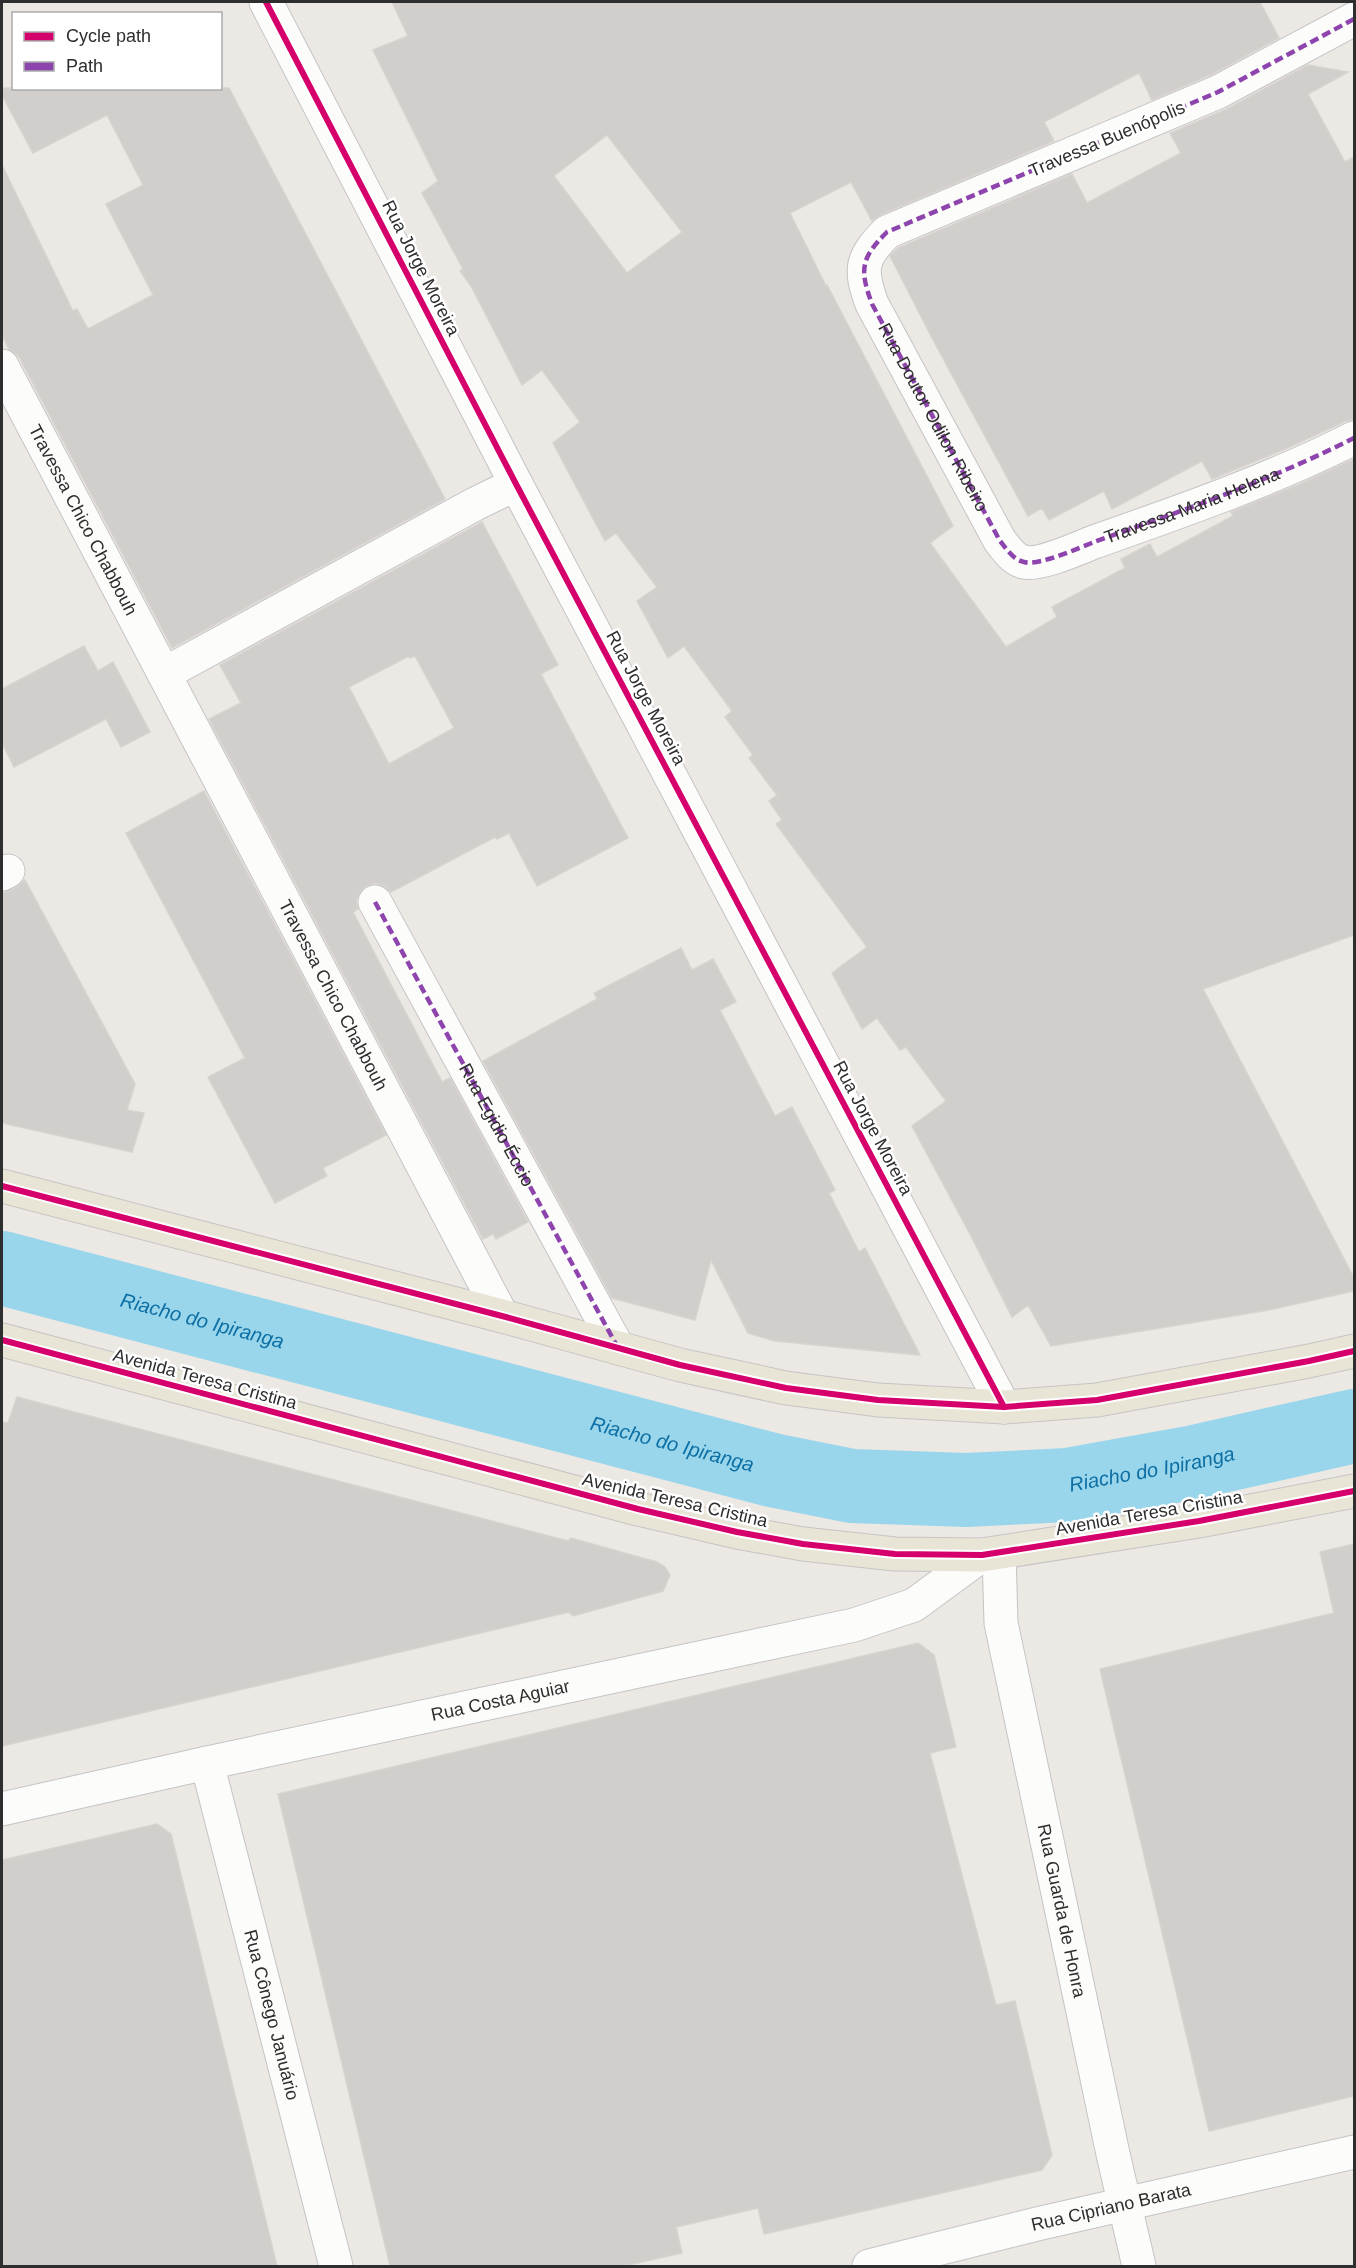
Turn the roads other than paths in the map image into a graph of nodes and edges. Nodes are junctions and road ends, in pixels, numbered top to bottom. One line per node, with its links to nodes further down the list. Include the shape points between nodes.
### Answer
1 (266, 2): 8 (street, Rua Jorge Moreira)
2 (1349, 2): 3 (street)
3 (1354, 12)
4 (1354, 19): 5 (street, Travessa Buenópolis, via 1218,92 887,232 873,246)
5 (866, 261): 9 (street, Rua Doutor Odilon Ribeiro, via 863,280 872,304 1000,541 1011,555)
6 (2, 366): 10 (street, Travessa Chico Chabbouh)
7 (1354, 438): 9 (street, Travessa Maria Helena, via 1182,512 1048,559)
8 (516, 484): 10 (street); 17 (street, Rua Jorge Moreira)
9 (1024, 562)
10 (164, 674): 13 (street, Travessa Chico Chabbouh)
11 (375, 902): 15 (street, Rua Egidio Éccio)
12 (2, 1186): 13 (main road)
13 (502, 1316): 15 (main road)
14 (2, 1340): 19 (main road, Avenida Teresa Cristina, via 737,1532 895,1554)
15 (618, 1348): 17 (main road, via 786,1388 878,1400)
16 (1354, 1350): 17 (main road, via 1097,1400)
17 (1004, 1407)
18 (1354, 1491): 19 (main road, Avenida Teresa Cristina)
19 (991, 1554): 20 (street, Rua Costa Aguiar, via 914,1605 854,1625); 23 (street, Rua Guarda de Honra, via 1001,1623)
20 (207, 1762): 21 (street, Rua Costa Aguiar); 24 (street, Rua Cônego Januário)
21 (2, 1809)
22 (1354, 2152): 23 (street, Rua Cipriano Barata)
23 (1124, 2204): 25 (street, Rua Cipriano Barata); 26 (street, Rua Guarda de Honra)
24 (336, 2266)
25 (868, 2266)
26 (1139, 2266)

